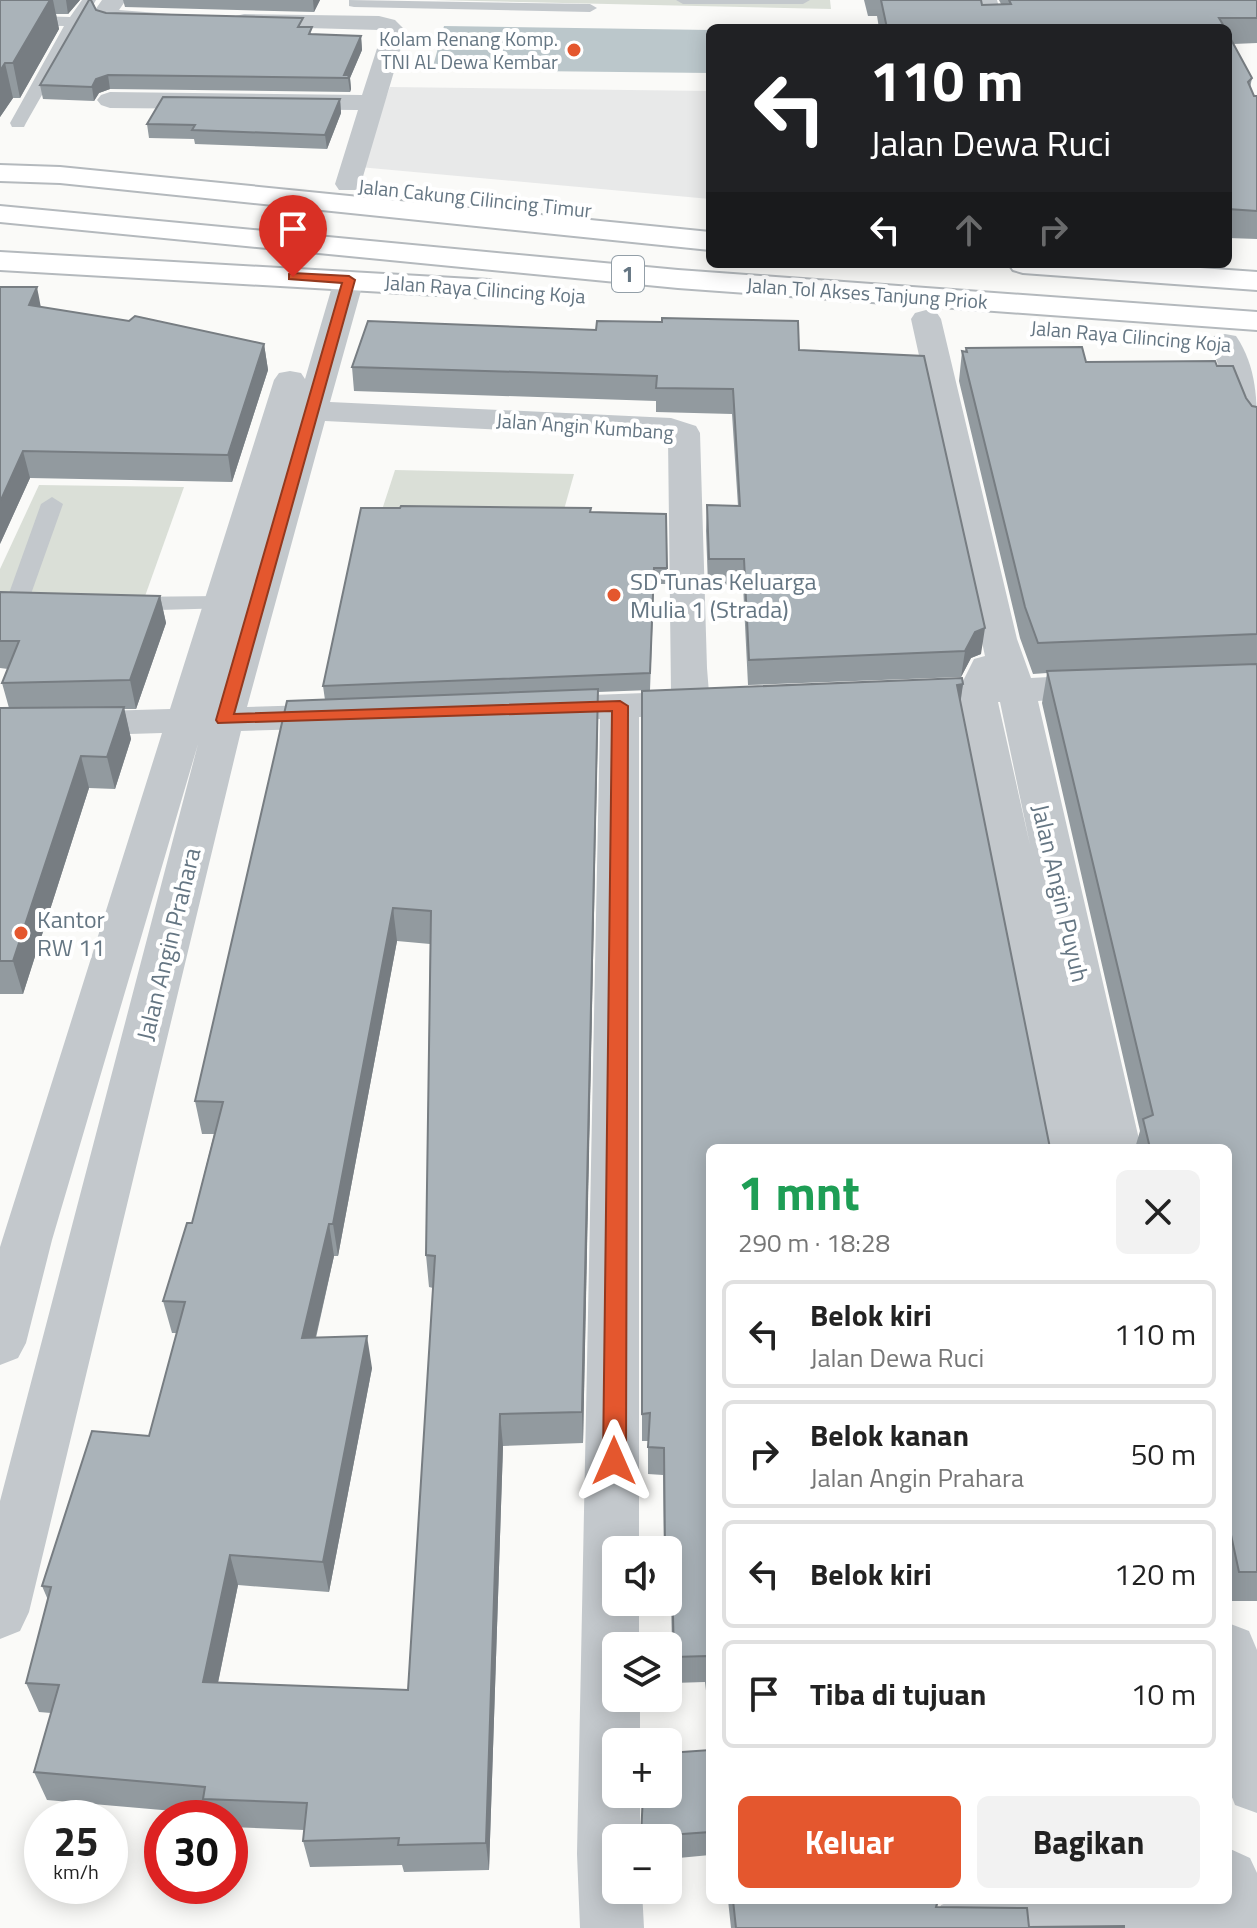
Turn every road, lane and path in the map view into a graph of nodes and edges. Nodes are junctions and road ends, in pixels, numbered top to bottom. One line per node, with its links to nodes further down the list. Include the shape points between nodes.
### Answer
1 (89, 0): 11 (lane)
2 (683, 0): 3 (lane)
3 (803, 0)
4 (985, 0): 12 (street)
5 (352, 8): 6 (lane); 10 (street); 14 (street, via 394,31)
6 (590, 8)
7 (117, 9): 8 (street)
8 (180, 19)
9 (0, 20): 11 (lane)
10 (225, 20)
11 (74, 22): 15 (lane)
12 (992, 24)
13 (110, 100): 14 (street)
14 (373, 103): 18 (street)
15 (18, 123)
16 (0, 161): 18 (highway, Jalan Cakung Cilincing Timur)
17 (0, 173): 21 (highway, 1)
18 (349, 184): 20 (highway, Jalan Cakung Cilincing Timur)
19 (0, 214): 29 (highway, Jalan Tol Akses Tanjung Priok / 1, via 678,279)
20 (706, 222)
21 (706, 241)
22 (0, 261): 26 (highway, Jalan Raya Cilincing Koja)
23 (1232, 264): 24 (highway)
24 (1257, 266)
25 (1078, 268): 27 (highway)
26 (338, 279): 28 (highway, Jalan Raya Cilincing Koja); 32 (street, Jalan Angin Prahara); 35 (street, Jalan Angin Prahara, via 280,410)
27 (1257, 281)
28 (926, 319): 30 (highway, Jalan Raya Cilincing Koja); 40 (street, Jalan Angin Puyuh, via 998,639)
29 (1257, 321)
30 (1225, 343): 31 (highway, Jalan Raya Cilincing Koja); 33 (street)
31 (1257, 346)
32 (311, 411): 35 (street, Jalan Angin Prahara); 43 (street, Jalan Angin Kumbang, via 671,428 684,433)
33 (1257, 426)
34 (52, 504): 37 (lane, via 19,596 42,605)
35 (259, 535): 36 (street, Jalan Angin Prahara); 47 (street, Jalan Angin Prahara)
36 (222, 603): 38 (lane); 47 (street, Jalan Angin Prahara)
37 (73, 605)
38 (103, 605)
39 (1136, 684): 40 (street)
40 (996, 690): 41 (street); 49 (street, Jalan Angin Puyuh)
41 (866, 696)
42 (739, 701): 43 (street)
43 (691, 703): 44 (street)
44 (620, 706): 45 (street); 57 (street)
45 (509, 710)
46 (382, 714): 47 (street)
47 (206, 721): 48 (street); 52 (street, Jalan Angin Prahara, via 27,1240); 53 (street, Jalan Angin Prahara)
48 (0, 726)
49 (1076, 1059): 50 (street, Jalan Angin Puyuh); 51 (street, Jalan Angin Puyuh)
50 (1072, 1144)
51 (1115, 1144)
52 (0, 1343)
53 (0, 1612)
54 (1232, 1669): 55 (street)
55 (1257, 1783)
56 (1241, 1904): 58 (street)
57 (612, 1928)
58 (964, 1928)

